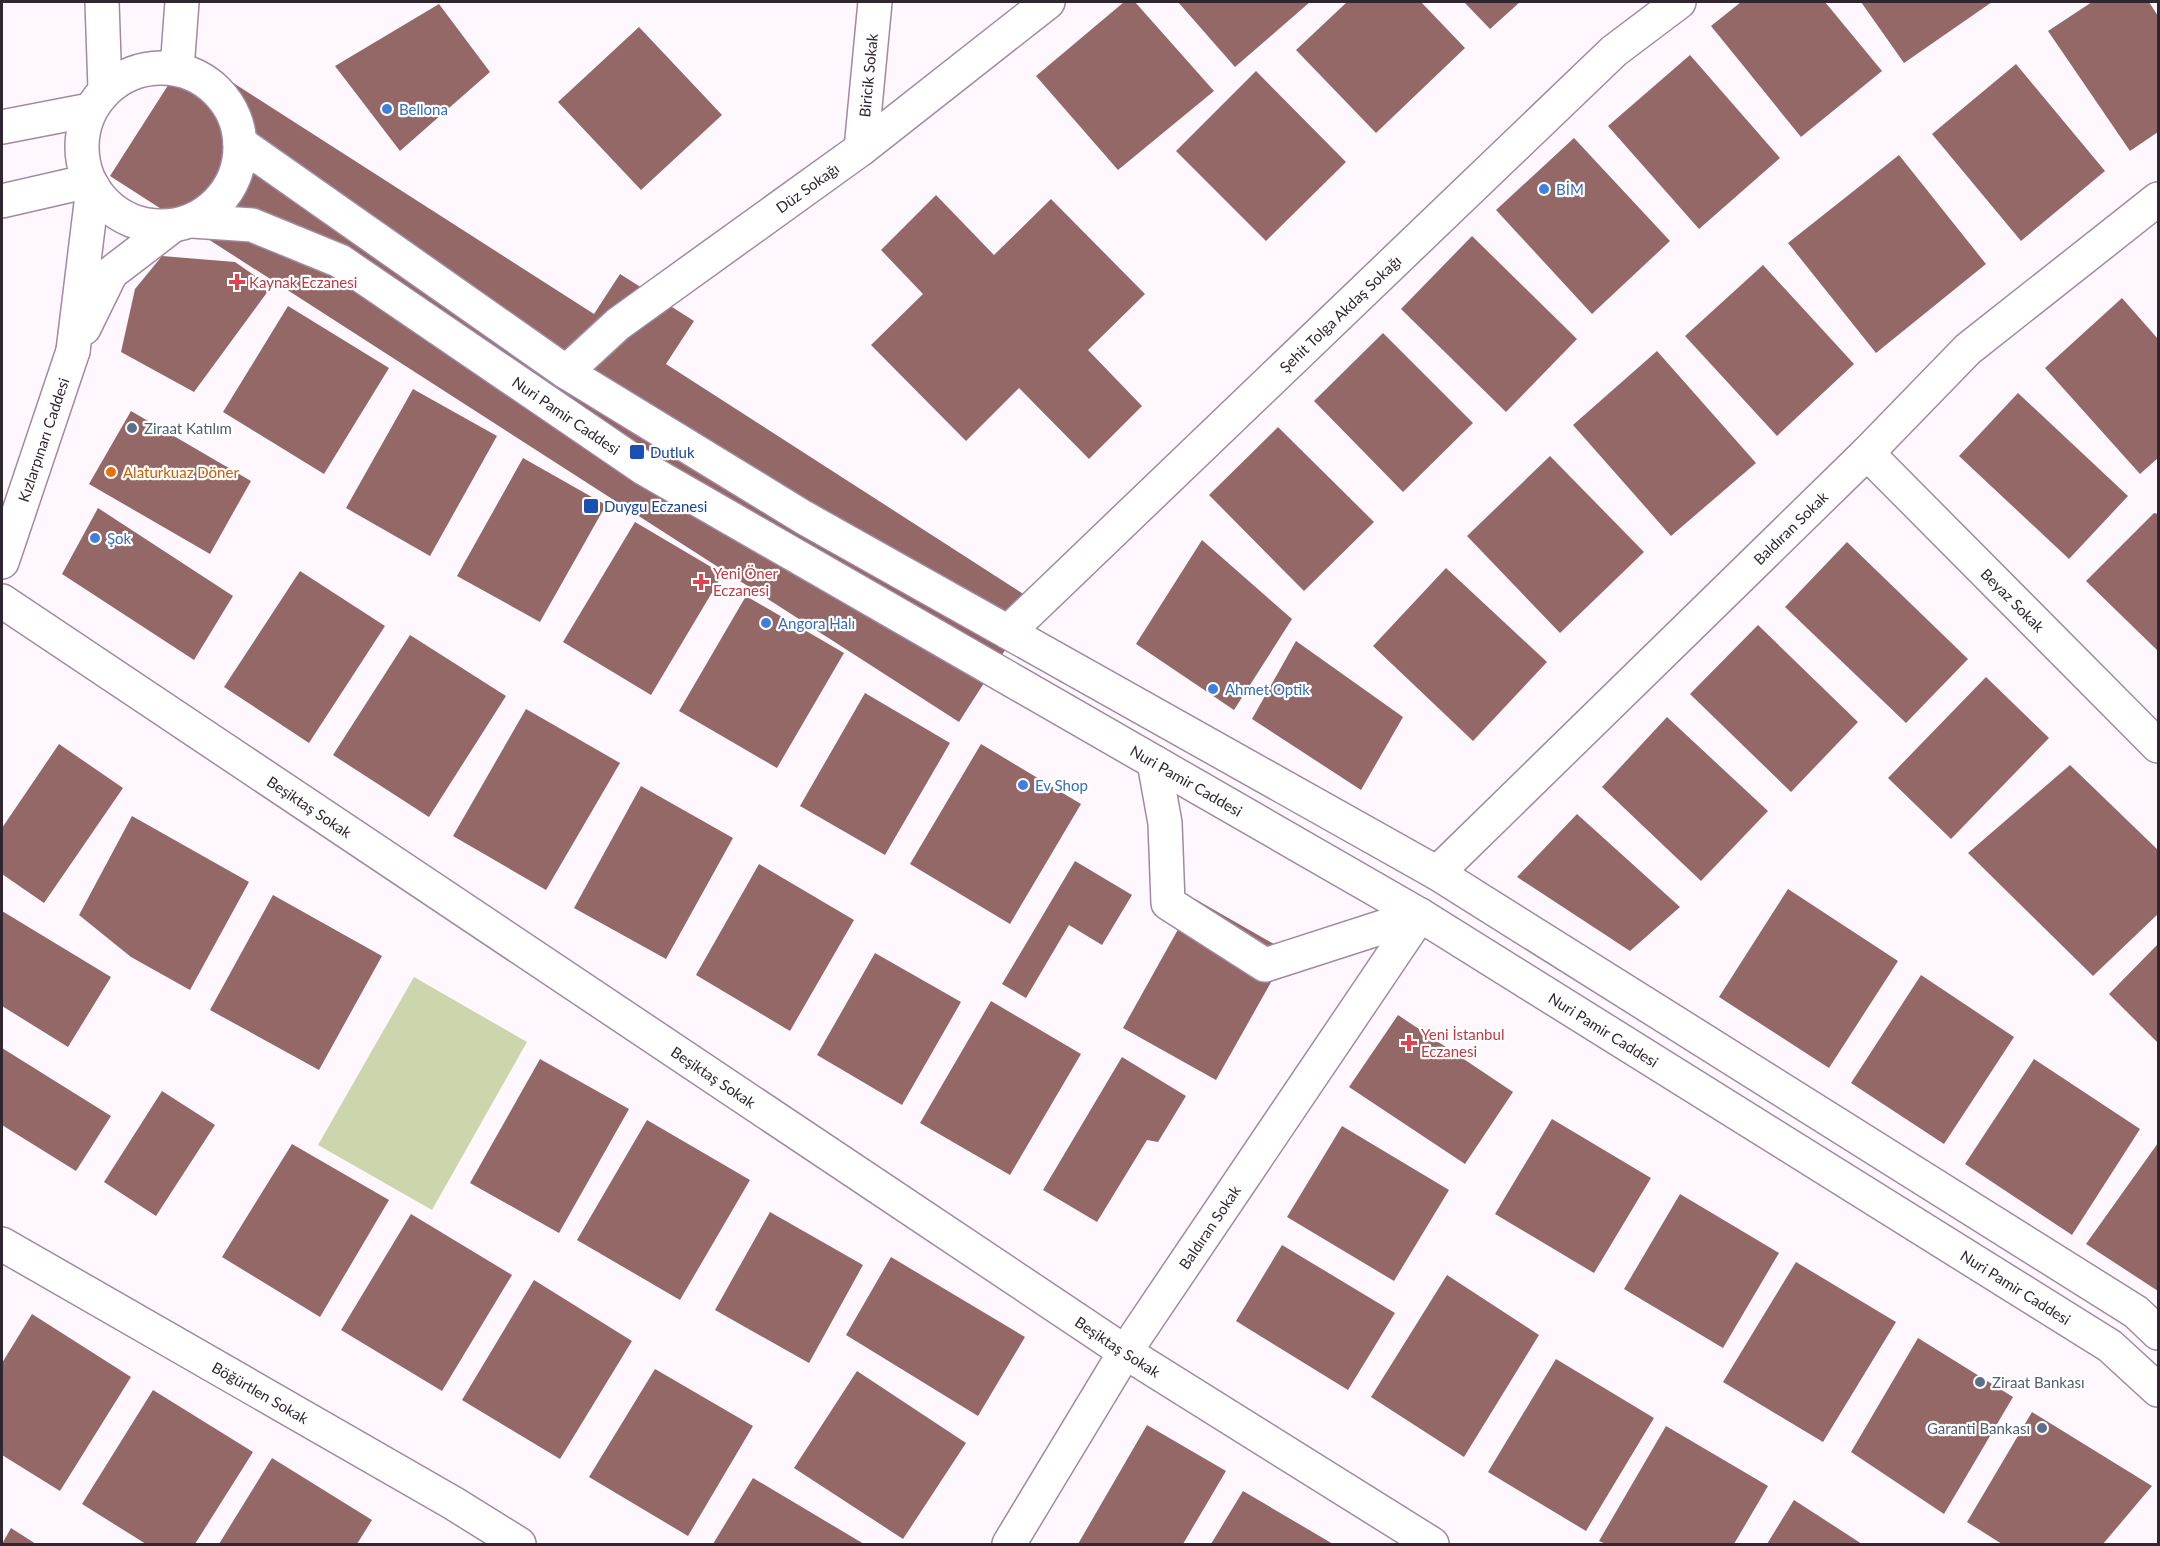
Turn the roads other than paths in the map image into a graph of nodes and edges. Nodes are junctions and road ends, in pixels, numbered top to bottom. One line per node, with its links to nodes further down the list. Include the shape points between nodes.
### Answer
1 (102, 2): 7 (street)
2 (182, 2): 6 (street)
3 (875, 2): 10 (street, Biricik Sokak)
4 (1048, 2): 10 (street, Düz Sokağı)
5 (1679, 2): 20 (street, Şehit Tolga Akdaş Sokağı, via 1614,51)
6 (177, 69): 7 (street, via 151,68 126,74); 9 (street, via 214,87 228,103 237,122)
7 (97, 100): 8 (street); 11 (street, via 82,133 82,158)
8 (2, 127)
9 (240, 143): 14 (street, via 237,169 226,192 208,211); 16 (street)
10 (861, 149): 16 (street, Düz Sokağı, via 618,324)
11 (91, 184): 13 (street); 14 (street, via 119,215 144,227); 15 (street)
12 (2158, 199): 17 (street, Baldıran Sokak, via 1968,350)
13 (2, 201)
14 (181, 224): 15 (street, via 111,273); 22 (street, Nuri Pamir Caddesi, via 252,225 340,261 645,469)
15 (73, 351): 18 (street, Kızlarpınarı Caddesi)
16 (566, 372): 20 (street, via 803,517)
17 (1867, 453): 21 (street, Beyaz Sokak); 23 (street, Baldıran Sokak)
18 (2, 562)
19 (2, 602): 27 (street, Beşiktaş Sokak)
20 (1008, 632): 23 (street)
21 (2158, 746)
22 (1154, 762): 24 (street, Nuri Pamir Caddesi); 24 (street, via 1165,823 1168,903 1265,965)
23 (1437, 873): 26 (street, via 2126,1306)
24 (1420, 915): 27 (street, Baldıran Sokak); 28 (street, Nuri Pamir Caddesi, via 2110,1346)
25 (2, 1244): 29 (street, Böğürtlen Sokak)
26 (2158, 1332)
27 (1125, 1352): 30 (street, Baldıran Sokak); 31 (street, Beşiktaş Sokak)
28 (2158, 1390)
29 (519, 1545)
30 (1009, 1545)
31 (1432, 1545)

